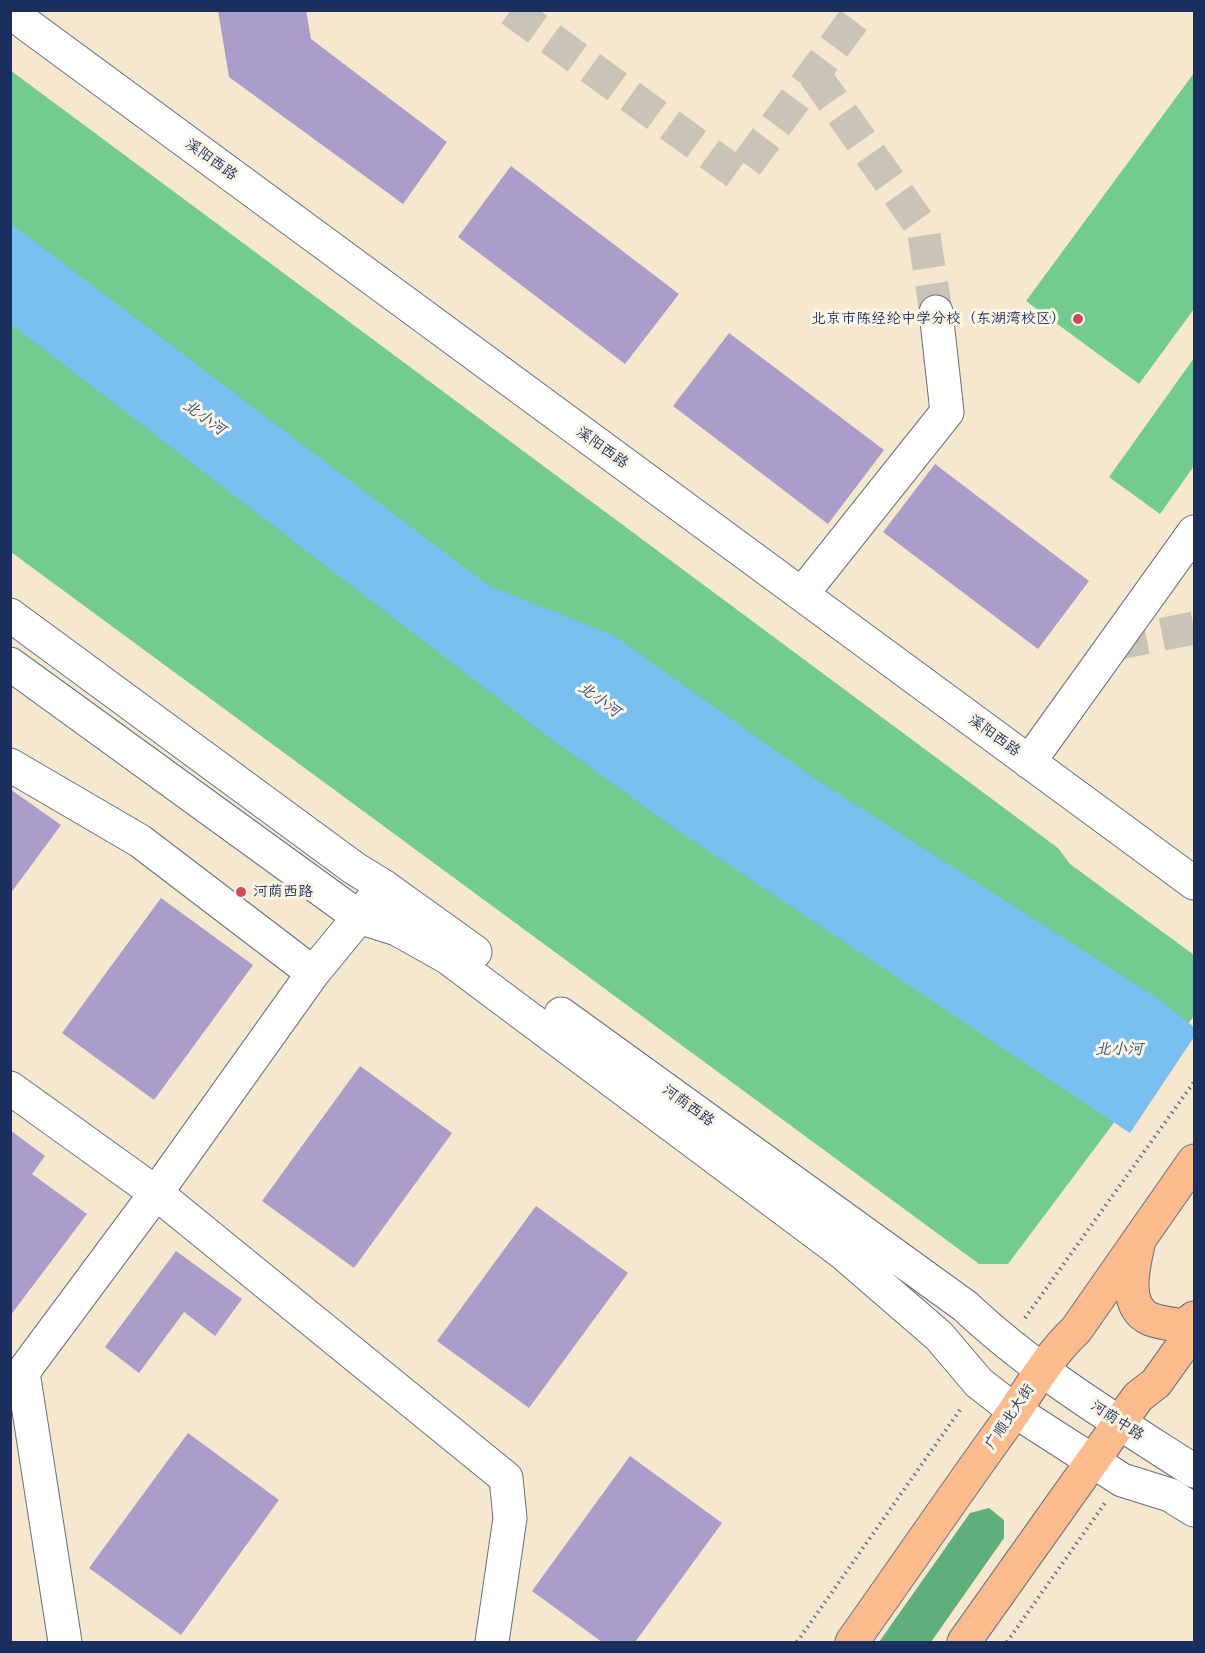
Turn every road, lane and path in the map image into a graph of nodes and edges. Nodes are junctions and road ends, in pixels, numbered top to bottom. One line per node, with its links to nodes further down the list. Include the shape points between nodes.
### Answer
1 (10, 12): 4 (street, 溪阳西路)
2 (936, 312): 4 (street, via 947,412)
3 (1194, 532): 7 (street)
4 (802, 594): 7 (street, 溪阳西路)
5 (10, 615): 10 (street, 河荫西路)
6 (10, 664): 11 (street, 河荫西路)
7 (1029, 762): 9 (street, 溪阳西路)
8 (10, 765): 12 (street, via 140,842)
9 (1194, 883)
10 (382, 886): 11 (street); 21 (street, 河荫西路, via 964,1306 1006,1345)
11 (359, 918): 12 (street); 23 (street, 河荫西路, via 397,929 447,957 834,1246 939,1336 979,1383)
12 (313, 973): 17 (street)
13 (1194, 1082): 16 (path)
14 (10, 1088): 17 (street)
15 (1194, 1161): 18 (main road, 广顺北大街)
16 (1133, 1169)
17 (156, 1193): 22 (street); 30 (street, via 506,1478 510,1518)
18 (1139, 1240): 19 (main road, via 1131,1279 1136,1304 1147,1318 1163,1323 1183,1326); 21 (main road, 广顺北大街, via 1076,1330)
19 (1194, 1318)
20 (1194, 1330): 24 (main road, via 1156,1383 1138,1396)
21 (1041, 1370): 23 (main road, 广顺北大街); 24 (street, 河荫中路)
22 (17, 1373): 29 (street)
23 (1015, 1411): 25 (street, 河荫西路); 31 (main road, 广顺北大街)
24 (1119, 1423): 25 (main road); 26 (street, 河荫中路)
25 (1092, 1462): 27 (street); 32 (main road)
26 (1194, 1471)
27 (1122, 1480): 28 (street, via 1170,1495); 33 (path)
28 (1194, 1510)
29 (65, 1642)
30 (492, 1642)
31 (852, 1642)
32 (964, 1642)
33 (1007, 1642)

